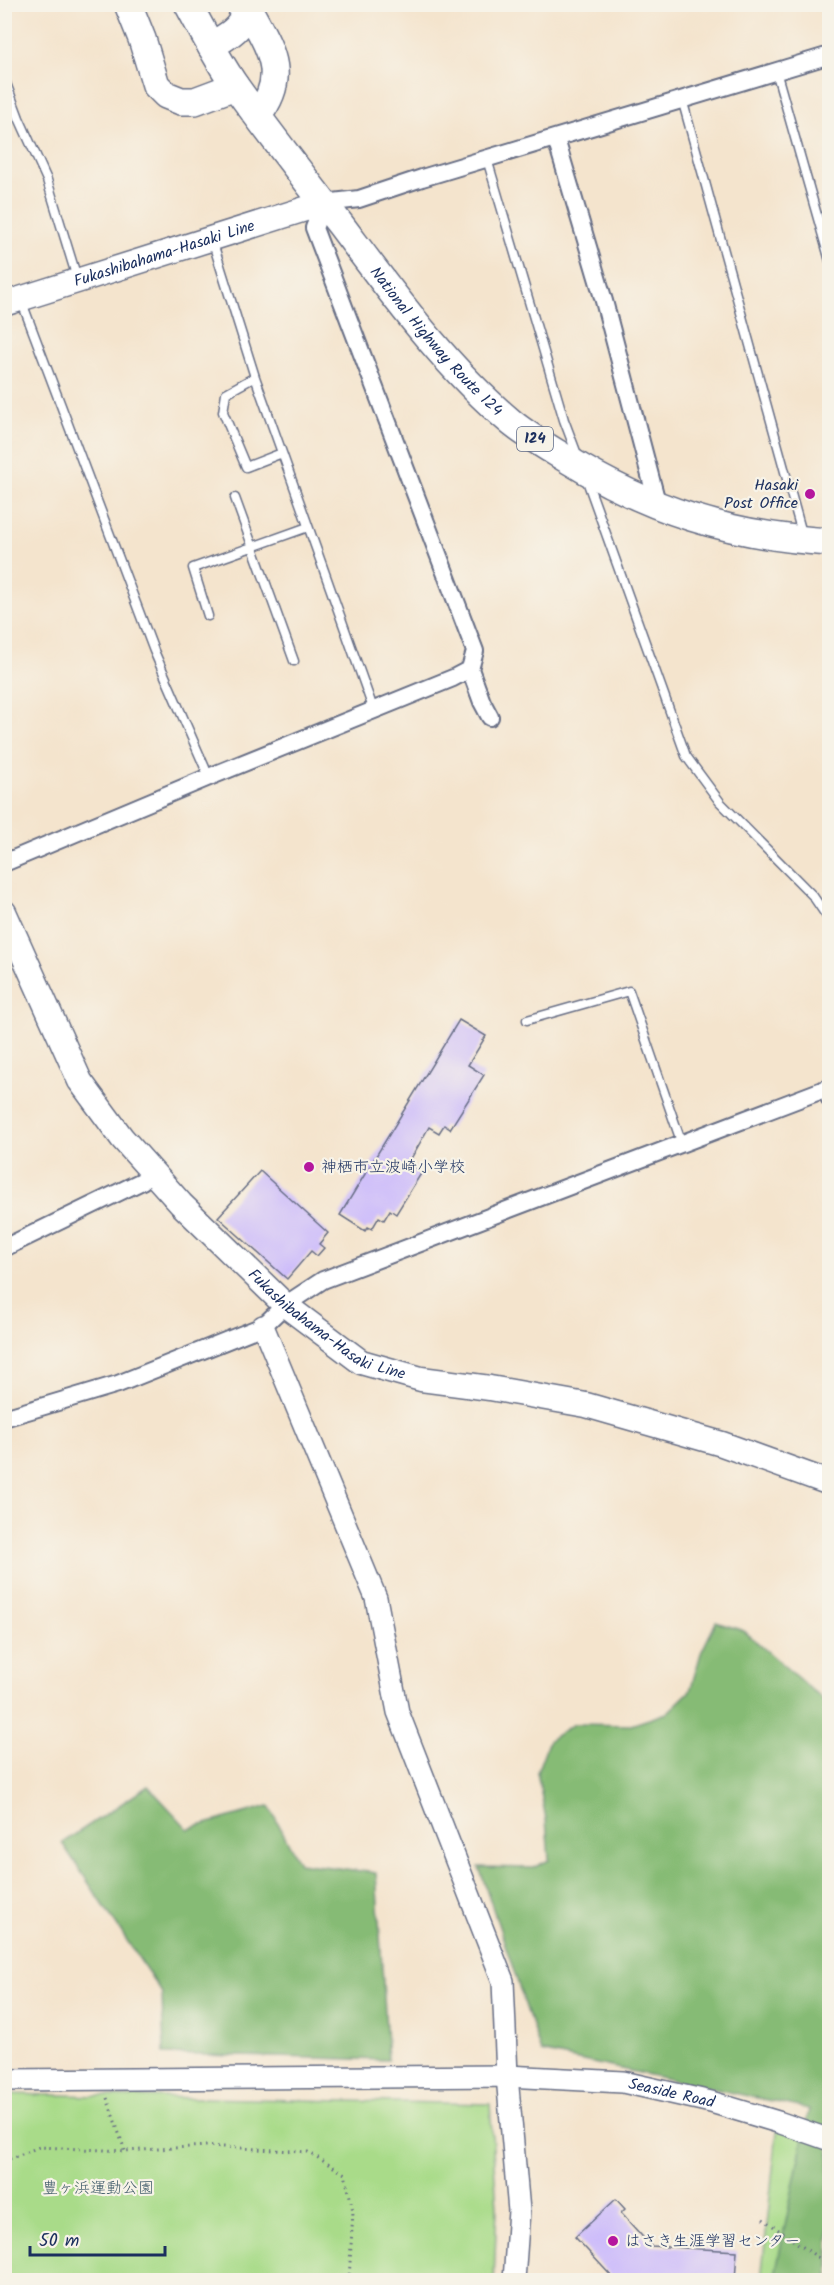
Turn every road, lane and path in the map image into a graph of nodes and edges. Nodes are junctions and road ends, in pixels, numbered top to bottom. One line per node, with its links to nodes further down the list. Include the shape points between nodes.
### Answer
1 (128, 4): 10 (highway, via 156,85 166,95 195,102)
2 (188, 4): 6 (highway, National Highway Route 124 / 124)
3 (244, 4): 6 (highway, via 244,19 239,27); 12 (highway, via 273,61 273,90)
4 (828, 4): 5 (lane)
5 (830, 9)
6 (211, 46): 10 (highway, National Highway Route 124 / 124)
7 (830, 55): 8 (street)
8 (776, 71): 11 (street); 17 (lane)
9 (4, 78): 18 (lane, via 47,180)
10 (236, 86): 12 (highway, National Highway Route 124 / 124)
11 (682, 99): 13 (street); 26 (lane)
12 (258, 115): 15 (highway, National Highway Route 124 / 124)
13 (556, 139): 14 (street); 24 (street)
14 (487, 159): 15 (street, via 359,199); 22 (lane, via 564,420)
15 (324, 203): 16 (main road, Fukashibahama-Hasaki Line); 22 (highway, National Highway Route 124 / 124, via 419,324 483,397 513,424); 30 (street, via 314,228 475,651)
16 (212, 238): 18 (main road, Fukashibahama-Hasaki Line); 20 (lane)
17 (830, 261)
18 (78, 281): 19 (main road, Fukashibahama-Hasaki Line)
19 (12, 302): 33 (lane)
20 (255, 377): 21 (lane); 21 (lane, via 226,393 223,412 246,467)
21 (282, 453): 25 (lane)
22 (583, 470): 24 (highway, National Highway Route 124 / 124); 36 (lane, via 686,756 720,802 813,896)
23 (235, 498): 27 (lane)
24 (658, 506): 26 (highway, National Highway Route 124 / 124, via 755,534)
25 (308, 527): 27 (lane); 31 (lane)
26 (817, 541)
27 (253, 546): 28 (lane, via 193,568); 29 (lane)
28 (208, 616)
29 (294, 661)
30 (470, 669): 31 (street); 32 (street)
31 (374, 711): 33 (street)
32 (490, 717)
33 (209, 777): 34 (street)
34 (4, 863)
35 (4, 912): 40 (main road, Fukashibahama-Hasaki Line, via 80,1081)
36 (830, 921)
37 (526, 1020): 39 (lane, via 629,991)
38 (828, 1091): 39 (street)
39 (682, 1145): 42 (street, via 323,1280)
40 (153, 1172): 41 (street, via 142,1181); 42 (main road, Fukashibahama-Hasaki Line)
41 (4, 1248)
42 (285, 1305): 43 (street); 45 (main road, Fukashibahama-Hasaki Line, via 361,1362 421,1379 586,1405 722,1444)
43 (262, 1326): 44 (street, via 118,1384); 46 (street, via 376,1598 398,1712 503,1982)
44 (4, 1418)
45 (830, 1483)
46 (507, 2076): 47 (street, Seaside Road); 49 (street, Seaside Road, via 623,2082 711,2102); 55 (street, via 519,2211)
47 (4, 2080)
48 (104, 2090): 50 (path)
49 (830, 2140)
50 (125, 2151): 51 (path, via 39,2147); 54 (path, via 207,2146 308,2152 345,2174 353,2211)
51 (4, 2161)
52 (763, 2218): 53 (path)
53 (830, 2266)
54 (349, 2280)
55 (514, 2280)

